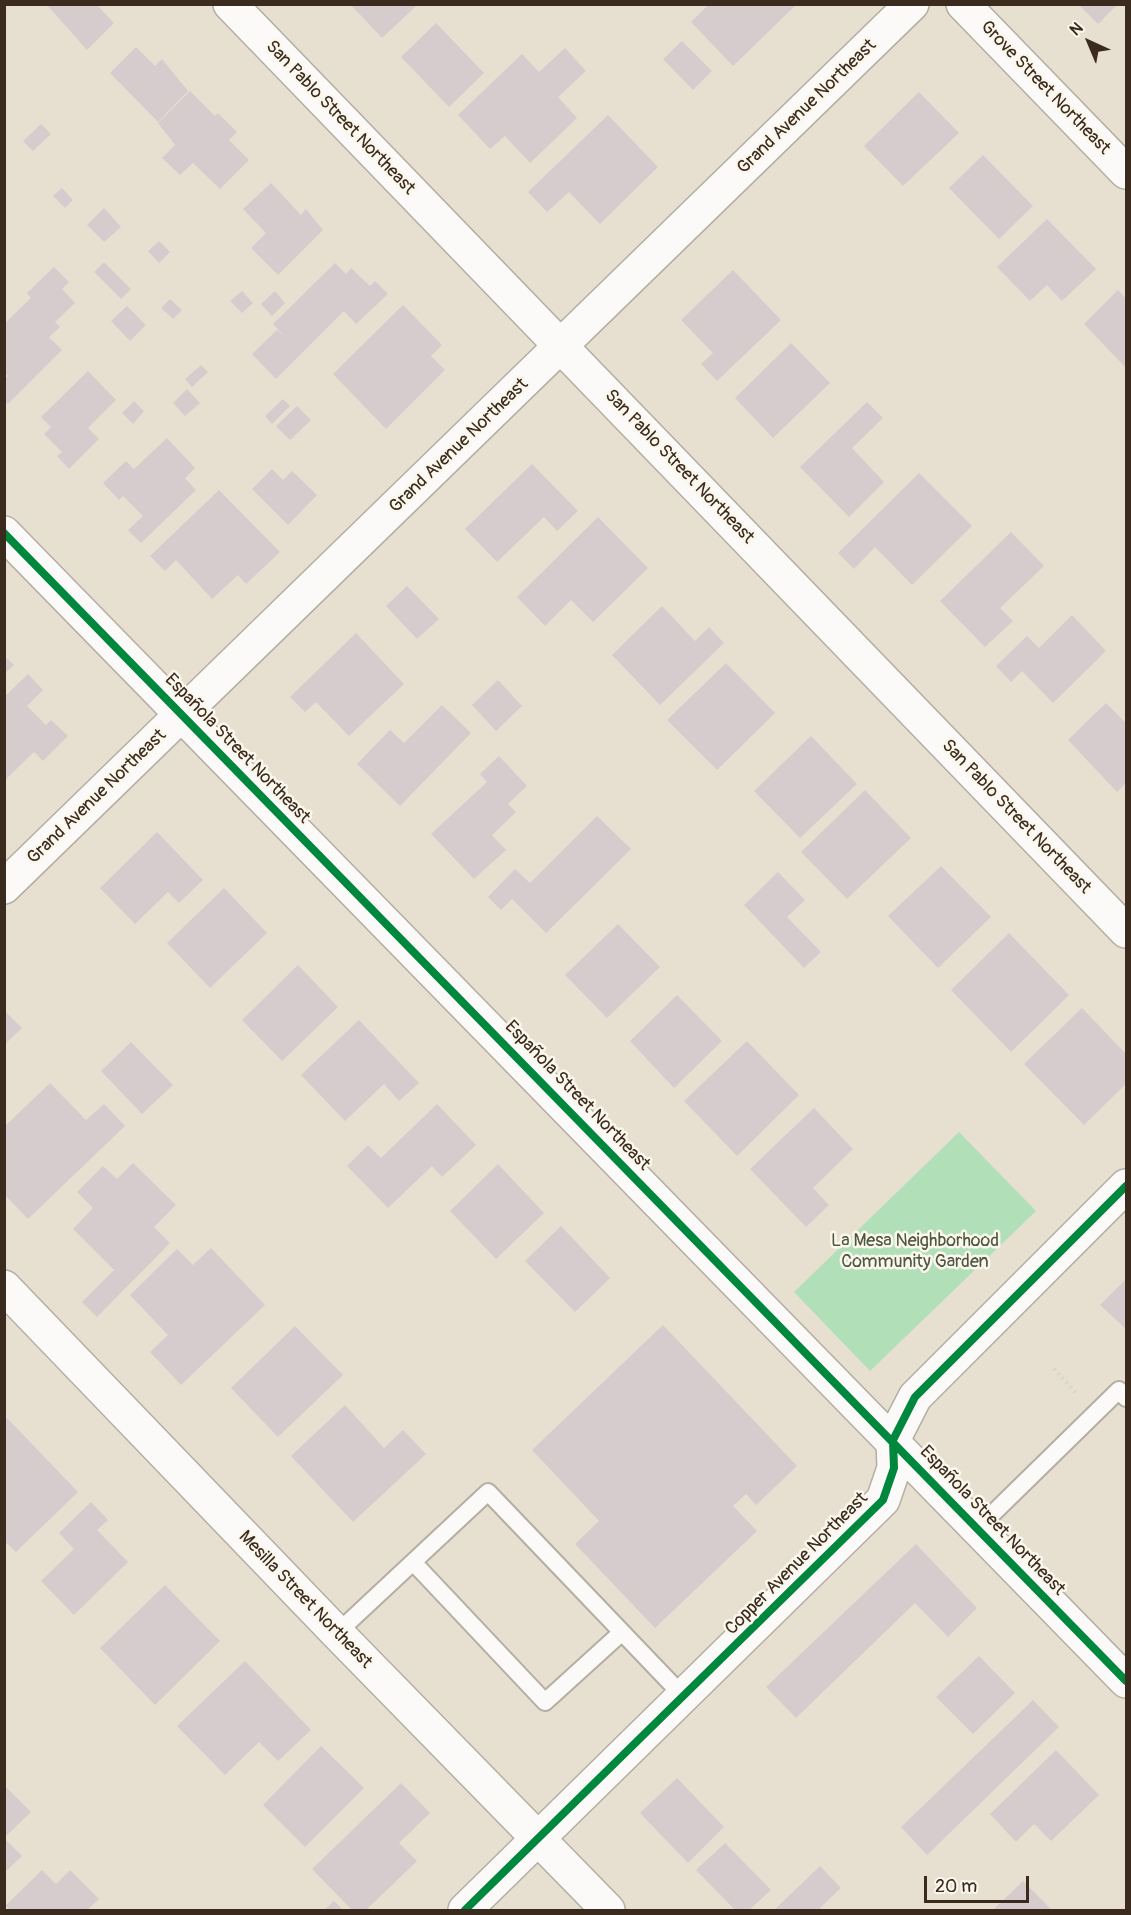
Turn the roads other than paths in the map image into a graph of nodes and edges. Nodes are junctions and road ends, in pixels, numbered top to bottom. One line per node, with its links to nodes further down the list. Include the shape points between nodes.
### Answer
1 (230, 4): 5 (street, San Pablo Street Northeast)
2 (912, 4): 5 (street, Grand Avenue Northeast)
3 (963, 4): 4 (street, Grove Street Northeast)
4 (1126, 172)
5 (562, 347): 7 (street, Grand Avenue Northeast); 9 (street, San Pablo Street Northeast)
6 (4, 533): 7 (street, Española Street Northeast)
7 (181, 714): 8 (street, Grand Avenue Northeast); 13 (street, Española Street Northeast)
8 (4, 887)
9 (1126, 930)
10 (1126, 1186): 13 (street, Copper Avenue Northeast, via 915,1396)
11 (4, 1287): 16 (street, Mesilla Street Northeast)
12 (1126, 1398): 14 (lane, via 1119,1390)
13 (893, 1440): 14 (street, Española Street Northeast); 19 (street, Copper Avenue Northeast, via 894,1468 883,1500)
14 (978, 1528): 18 (street, Española Street Northeast)
15 (413, 1562): 16 (lane); 17 (lane, via 546,1702); 17 (lane, via 488,1492)
16 (337, 1633): 20 (street, Mesilla Street Northeast)
17 (621, 1633): 19 (lane)
18 (1126, 1681)
19 (684, 1697): 20 (street, Copper Avenue Northeast)
20 (540, 1840): 21 (street, Copper Avenue Northeast); 22 (street, Mesilla Street Northeast)
21 (465, 1911)
22 (608, 1911)

